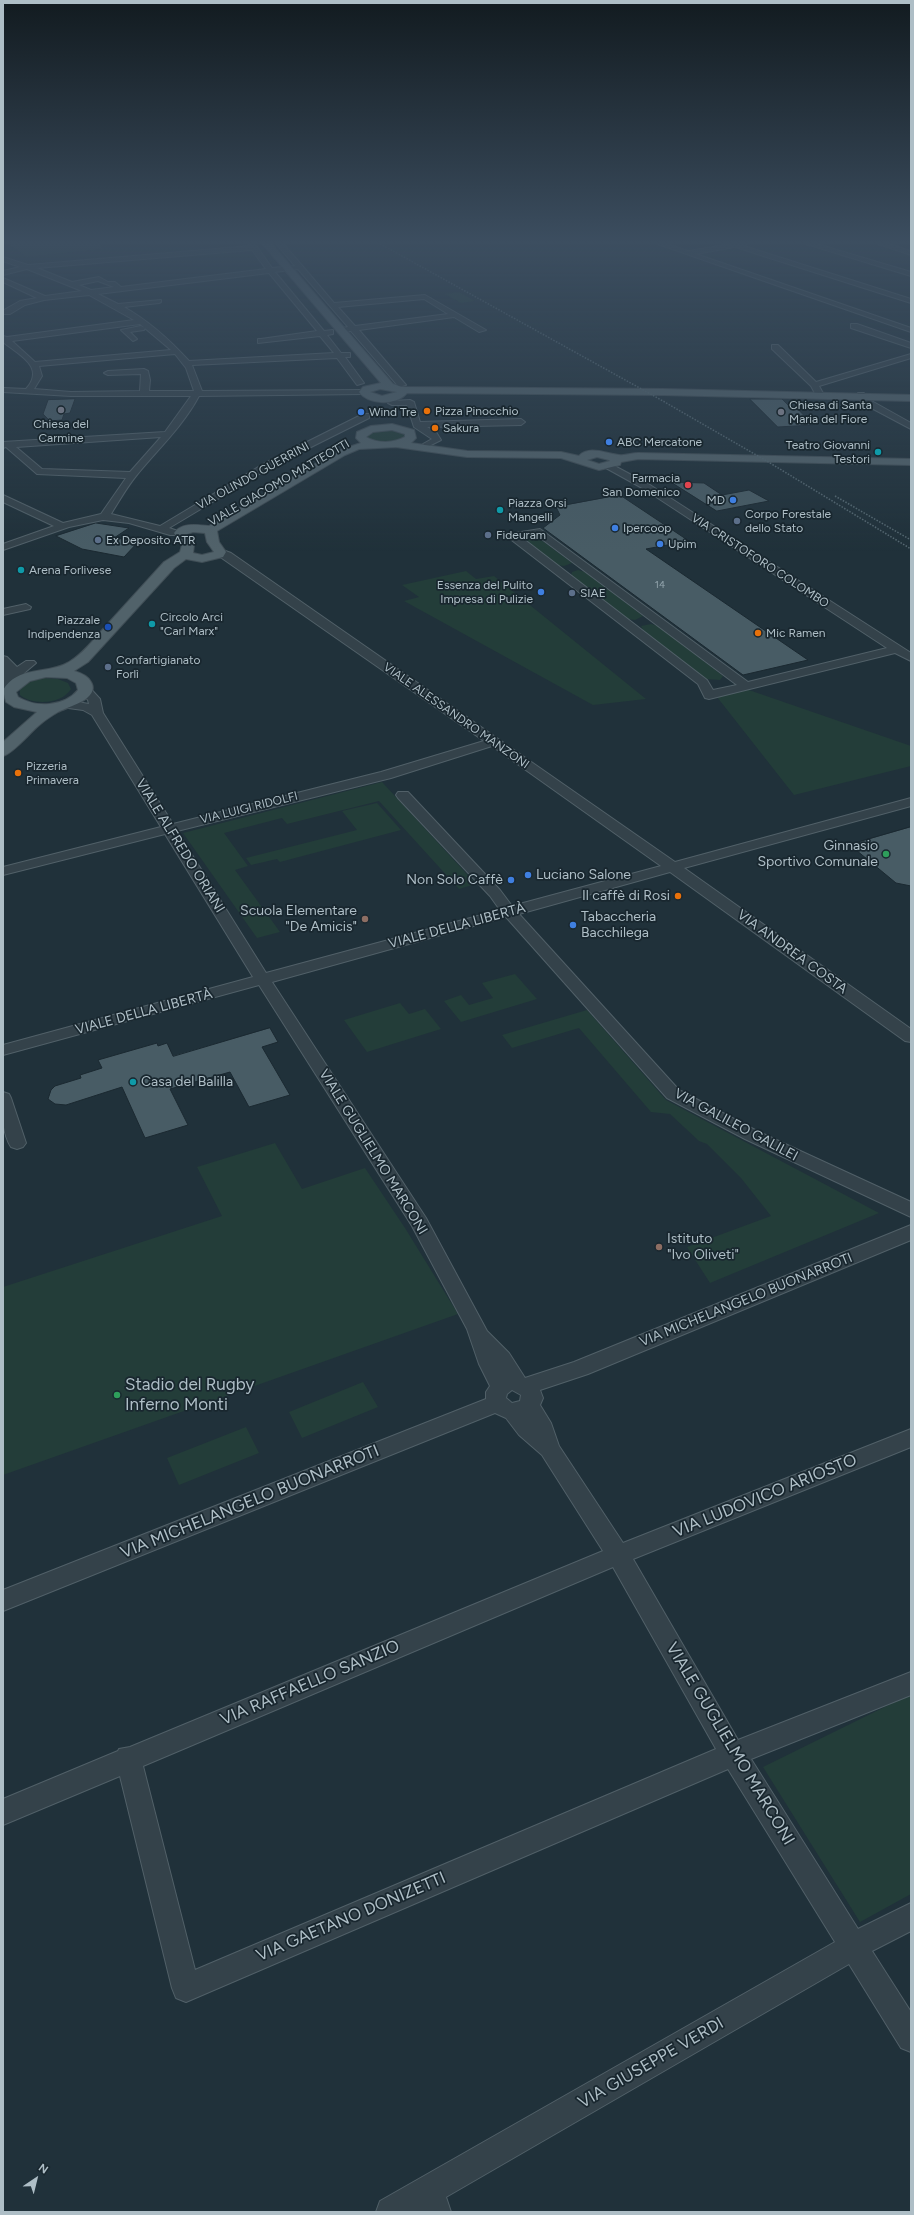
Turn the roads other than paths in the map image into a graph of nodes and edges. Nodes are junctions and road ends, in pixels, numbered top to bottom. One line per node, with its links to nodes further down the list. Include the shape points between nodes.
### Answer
1 (11, 344): 16 (street)
2 (168, 344): 8 (street)
3 (330, 344): 11 (street)
4 (346, 344): 10 (main road)
5 (357, 344): 9 (main road)
6 (362, 344): 9 (street)
7 (775, 347): 19 (street)
8 (176, 352): 15 (street); 16 (street)
9 (368, 353): 17 (main road)
10 (352, 354): 11 (street); 21 (main road)
11 (338, 355): 13 (street); 22 (street)
12 (911, 356): 19 (street)
13 (315, 357): 14 (street); 14 (street, via 310,348 255,351)
14 (256, 359): 15 (street)
15 (187, 363): 26 (street, via 198,390)
16 (35, 364): 25 (street, via 38,376)
17 (381, 369): 20 (main road); 23 (street)
18 (108, 373): 27 (street, via 144,371)
19 (814, 385): 28 (street)
20 (389, 386): 21 (main road); 23 (main road)
21 (376, 387): 22 (main road)
22 (362, 388): 26 (street); 32 (main road, via 367,396 376,398)
23 (401, 388): 28 (main road); 32 (main road, via 400,395)
24 (3, 390): 25 (street)
25 (27, 392): 27 (street); 31 (street)
26 (196, 393): 27 (street); 39 (street, via 189,407)
27 (144, 394)
28 (821, 395): 29 (main road)
29 (861, 395): 30 (main road); 36 (street, via 866,401)
30 (911, 398)
31 (9, 400)
32 (388, 412): 35 (street, via 410,402); 38 (main road); 38 (main road); 40 (main road, VIALE GIACOMO MATTEOTTI)
33 (366, 416): 37 (street, VIA OLINDO GUERRINI)
34 (521, 422): 35 (street)
35 (417, 424): 45 (street, via 438,440)
36 (911, 426)
37 (343, 427): 40 (street); 54 (street, VIA OLINDO GUERRINI, via 268,465)
38 (402, 428): 41 (main road)
39 (168, 434): 43 (street); 49 (street)
40 (362, 434): 44 (main road, via 366,442); 56 (main road, VIALE GIACOMO MATTEOTTI, via 214,523)
41 (412, 436): 42 (main road, via 409,440); 45 (main road)
42 (397, 444): 44 (main road); 45 (main road)
43 (6, 445): 49 (street, via 40,472)
44 (384, 445): 46 (main road, VIALE GIACOMO MATTEOTTI, via 357,446)
45 (428, 446): 46 (main road); 47 (main road, via 467,454 585,457 584,464 593,466)
46 (341, 454): 55 (main road, VIALE GIACOMO MATTEOTTI)
47 (612, 462): 48 (main road, via 638,456); 66 (street, VIA CRISTOFORO COLOMBO)
48 (911, 462)
49 (132, 475): 51 (street)
50 (3, 498): 53 (street)
51 (104, 517): 52 (street); 53 (street)
52 (152, 526): 54 (street); 56 (street)
53 (64, 527): 57 (street)
54 (164, 528): 56 (street)
55 (211, 530): 56 (main road); 58 (main road)
56 (189, 531): 59 (main road)
57 (3, 547)
58 (218, 554): 59 (main road); 78 (street, VIALE ALESSANDRO MANZONI, via 240,566)
59 (190, 556): 70 (main road, via 169,565 83,659); 71 (main road, via 177,566 92,660)
60 (583, 564): 61 (street); 61 (street, via 537,531 513,536); 64 (street)
61 (559, 570): 65 (street)
62 (26, 607): 63 (street)
63 (3, 612)
64 (654, 616): 65 (street); 72 (street)
65 (629, 624): 72 (street, via 703,682 709,695)
66 (896, 649): 67 (street, VIA CRISTOFORO COLOMBO); 72 (street)
67 (911, 658)
68 (30, 663): 69 (street)
69 (13, 669): 70 (main road, via 39,674); 73 (street); 73 (main road, via 12,687)
70 (56, 673): 71 (main road, via 73,676)
71 (84, 685): 74 (main road, via 78,698); 76 (street, VIALE ALFREDO ORIANI, via 94,699)
72 (746, 686)
73 (6, 696): 75 (main road, via 22,706)
74 (61, 705): 75 (main road); 76 (street, via 86,707); 77 (main road, via 44,713)
75 (33, 708): 77 (main road)
76 (97, 714): 82 (street, VIALE ALFREDO ORIANI)
77 (19, 733): 79 (main road)
78 (494, 742): 82 (street, VIA LUIGI RIDOLFI, via 386,775); 83 (street, VIALE ALESSANDRO MANZONI)
79 (3, 752)
80 (403, 795): 85 (street, VIA GALILEO GALILEI, via 495,893)
81 (910, 803): 83 (street, VIALE DELLA LIBERTÀ)
82 (170, 828): 84 (street, VIA LUIGI RIDOLFI); 86 (street, VIALE ALFREDO ORIANI)
83 (672, 868): 85 (street, VIALE DELLA LIBERTÀ); 87 (street, VIA ANDREA COSTA)
84 (3, 871)
85 (509, 912): 86 (street, VIALE DELLA LIBERTÀ); 91 (street, VIA GALILEO GALILEI, via 673,1094 751,1135)
86 (262, 980): 88 (street, VIALE DELLA LIBERTÀ); 93 (street, VIALE GUGLIELMO MARCONI, via 419,1223 477,1329 489,1364)
87 (911, 1037)
88 (3, 1050)
89 (3, 1098): 90 (street)
90 (17, 1143)
91 (911, 1210)
92 (911, 1232): 93 (street, VIA MICHELANGELO BUONARROTI, via 581,1368 553,1385)
93 (516, 1395): 95 (street, VIALE GUGLIELMO MARCONI, via 526,1429 550,1449); 96 (street, VIA MICHELANGELO BUONARROTI)
94 (911, 1438): 95 (street, VIA LUDOVICO ARIOSTO)
95 (618, 1554): 98 (street, VIALE GUGLIELMO MARCONI); 99 (street, VIA RAFFAELLO SANZIO)
96 (3, 1601)
97 (911, 1683): 98 (street)
98 (733, 1754): 99 (street, VIA GAETANO DONIZETTI, via 186,1988); 102 (street, VIALE GUGLIELMO MARCONI)
99 (128, 1758): 100 (street, VIA RAFFAELLO SANZIO)
100 (3, 1812)
101 (911, 1916): 102 (street, VIA GIUSEPPE VERDI)
102 (854, 1946): 103 (street, VIALE GUGLIELMO MARCONI); 104 (street, VIA GIUSEPPE VERDI)
103 (911, 2038)
104 (433, 2202): 105 (street, VIA GIUSEPPE VERDI)
105 (391, 2212)

